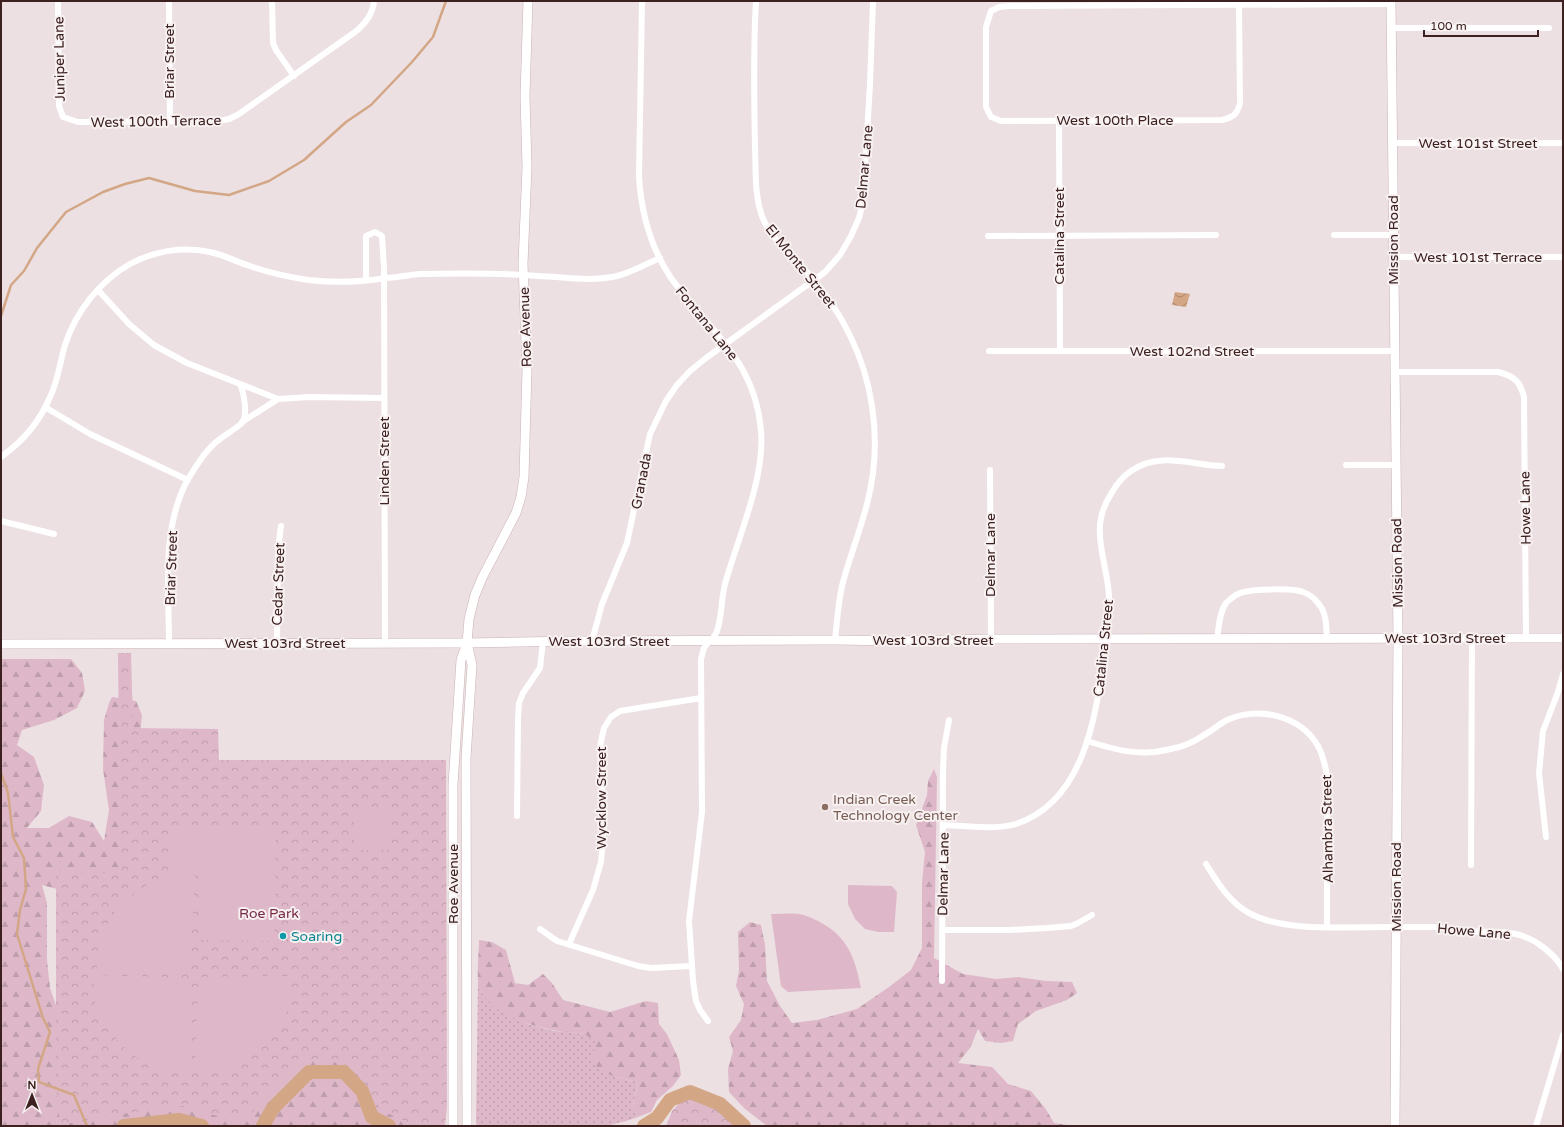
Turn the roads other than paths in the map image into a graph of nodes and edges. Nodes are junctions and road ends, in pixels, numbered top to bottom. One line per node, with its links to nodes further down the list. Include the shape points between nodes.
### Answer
1 (58, 1): 14 (street, Juniper Lane, via 59,106)
2 (169, 1): 15 (street, Briar Street)
3 (272, 1): 13 (street, via 273,43)
4 (374, 1): 13 (street, West 100th Terrace, via 371,13 363,25)
5 (528, 1): 27 (main road, Roe Avenue, via 525,96 527,167)
6 (642, 1): 25 (street, Fontana Lane, via 640,194 651,238)
7 (756, 1): 30 (street, El Monte Street, via 754,65 758,200 761,214 772,234)
8 (873, 1): 30 (street, Delmar Lane, via 863,202 859,218 840,255 826,272)
9 (1391, 3): 10 (street); 11 (main road, Mission Road)
10 (1239, 5): 16 (street, West 100th Place, via 1240,103 1234,116 1222,120); 16 (street, West 100th Place, via 1009,6 991,11 986,27 986,107 991,117 1001,121)
11 (1391, 28): 12 (street); 18 (main road, Mission Road)
12 (1549, 28)
13 (294, 76): 15 (street, West 100th Terrace, via 229,119)
14 (63, 117): 15 (street, West 100th Terrace, via 78,122)
15 (170, 121)
16 (1059, 121): 23 (street, Catalina Street)
17 (1563, 142): 18 (street, West 101st Street)
18 (1392, 143): 21 (main road, Mission Road)
19 (1216, 235): 23 (street)
20 (1334, 235): 21 (street)
21 (1393, 235): 24 (main road, Mission Road)
22 (988, 236): 23 (street)
23 (1059, 236): 34 (street, Catalina Street)
24 (1393, 257): 26 (street, West 101st Terrace); 35 (main road, Mission Road)
25 (660, 258): 27 (street, via 629,272 603,278); 32 (street, Fontana Lane, via 671,278)
26 (1563, 258)
27 (523, 275): 28 (street, via 419,274); 64 (main road, Roe Avenue, via 527,409 521,497 516,513 475,595)
28 (384, 279): 29 (street); 29 (street, via 382,236 374,232 366,236); 38 (street, Linden Street)
29 (366, 280): 31 (street, via 308,280 263,271 208,252 176,250 135,262 113,276)
30 (815, 280): 32 (street, Delmar Lane); 58 (street, El Monte Street, via 832,302 861,362 871,399 874,426 872,479 842,587)
31 (98, 290): 37 (street, via 129,324 154,345 187,363); 40 (street, via 73,324 54,387)
32 (726, 344): 61 (street, Granada, via 690,371 677,385 657,416 646,448 627,543 602,604); 62 (street, Fontana Lane, via 745,372 753,392 761,433 761,454 752,496 725,585 717,633)
33 (989, 351): 34 (street, West 102nd Street)
34 (1060, 351): 35 (street, West 102nd Street)
35 (1394, 351): 36 (main road, Mission Road)
36 (1394, 372): 44 (main road, Mission Road); 54 (street, Howe Lane, via 1498,372 1509,375 1521,387 1524,397)
37 (240, 384): 39 (street); 41 (street, via 245,411)
38 (384, 398): 39 (street); 66 (street, Linden Street)
39 (278, 399): 41 (street, Briar Street)
40 (45, 407): 42 (street, via 26,434); 47 (street, via 97,437)
41 (242, 422): 47 (street, Briar Street, via 218,440)
42 (1, 457)
43 (1346, 465): 44 (street)
44 (1396, 465): 52 (main road, Mission Road)
45 (1222, 466): 59 (street, Catalina Street, via 1176,460 1156,461 1131,471 1116,486 1104,505 1099,532 1109,596)
46 (990, 470): 56 (street, Delmar Lane)
47 (188, 480): 65 (street, Briar Street, via 174,514 170,542)
48 (1, 522): 50 (street)
49 (281, 526): 63 (street, Cedar Street, via 278,549)
50 (54, 534)
51 (1327, 638): 52 (main road, West 103rd Street); 57 (main road, West 103rd Street); 57 (street, via 1325,614 1312,597 1293,590 1253,590 1234,596 1227,603 1222,612)
52 (1398, 638): 53 (main road, West 103rd Street); 79 (main road, Mission Road)
53 (1472, 638): 54 (main road, West 103rd Street); 76 (street)
54 (1526, 638): 55 (main road, West 103rd Street)
55 (1563, 638)
56 (991, 639): 58 (main road, West 103rd Street); 59 (main road, West 103rd Street)
57 (1217, 639): 59 (main road, West 103rd Street)
58 (835, 640): 62 (main road, West 103rd Street)
59 (1106, 640): 71 (street, Catalina Street, via 1095,712)
60 (543, 641): 61 (main road, West 103rd Street); 64 (main road, West 103rd Street); 72 (street, via 540,668 526,687 519,703)
61 (592, 641): 62 (main road, West 103rd Street)
62 (710, 641): 69 (street, via 704,648 701,660)
63 (277, 642): 65 (main road, West 103rd Street); 66 (main road, West 103rd Street)
64 (467, 642): 66 (main road, West 103rd Street); 82 (main road, Roe Avenue, via 461,660 454,766); 84 (main road, Roe Avenue, via 472,665 466,758)
65 (169, 643): 67 (main road, West 103rd Street)
66 (385, 643)
67 (1, 644)
68 (1563, 674): 74 (street, via 1543,731 1539,773)
69 (701, 698): 83 (street, Wycklow Street, via 620,712 611,717 604,728 600,746 604,826 601,862 593,890); 85 (street, via 702,812 689,921)
70 (950, 720): 73 (street, Delmar Lane, via 944,748)
71 (1087, 741): 73 (street, Catalina Street, via 1068,783 1050,804 1038,813 1015,824 988,827); 78 (street, Alhambra Street, via 1136,753 1154,752 1190,743 1226,721 1245,714 1258,713 1280,717 1304,730 1318,746 1328,774)
72 (517, 816)
73 (943, 826): 81 (street, Delmar Lane)
74 (1546, 837)
75 (1206, 864): 78 (street, Howe Lane, via 1229,898 1248,912 1281,924)
76 (1471, 865)
77 (1092, 915): 81 (street, via 1071,926 1010,930)
78 (1327, 927): 79 (street, Howe Lane)
79 (1396, 927): 86 (street, Howe Lane, via 1434,927 1516,934 1542,946); 92 (main road, Mission Road)
80 (540, 929): 83 (street, via 557,941)
81 (942, 930): 87 (street, Delmar Lane)
82 (453, 943): 84 (main road); 90 (main road, Roe Avenue)
83 (569, 944): 85 (street, via 638,966)
84 (466, 946): 91 (main road, Roe Avenue)
85 (692, 966): 88 (street, via 696,1001)
86 (1563, 969)
87 (942, 981)
88 (708, 1021)
89 (1563, 1035): 93 (street)
90 (453, 1126)
91 (466, 1126)
92 (1395, 1126)
93 (1536, 1126)

